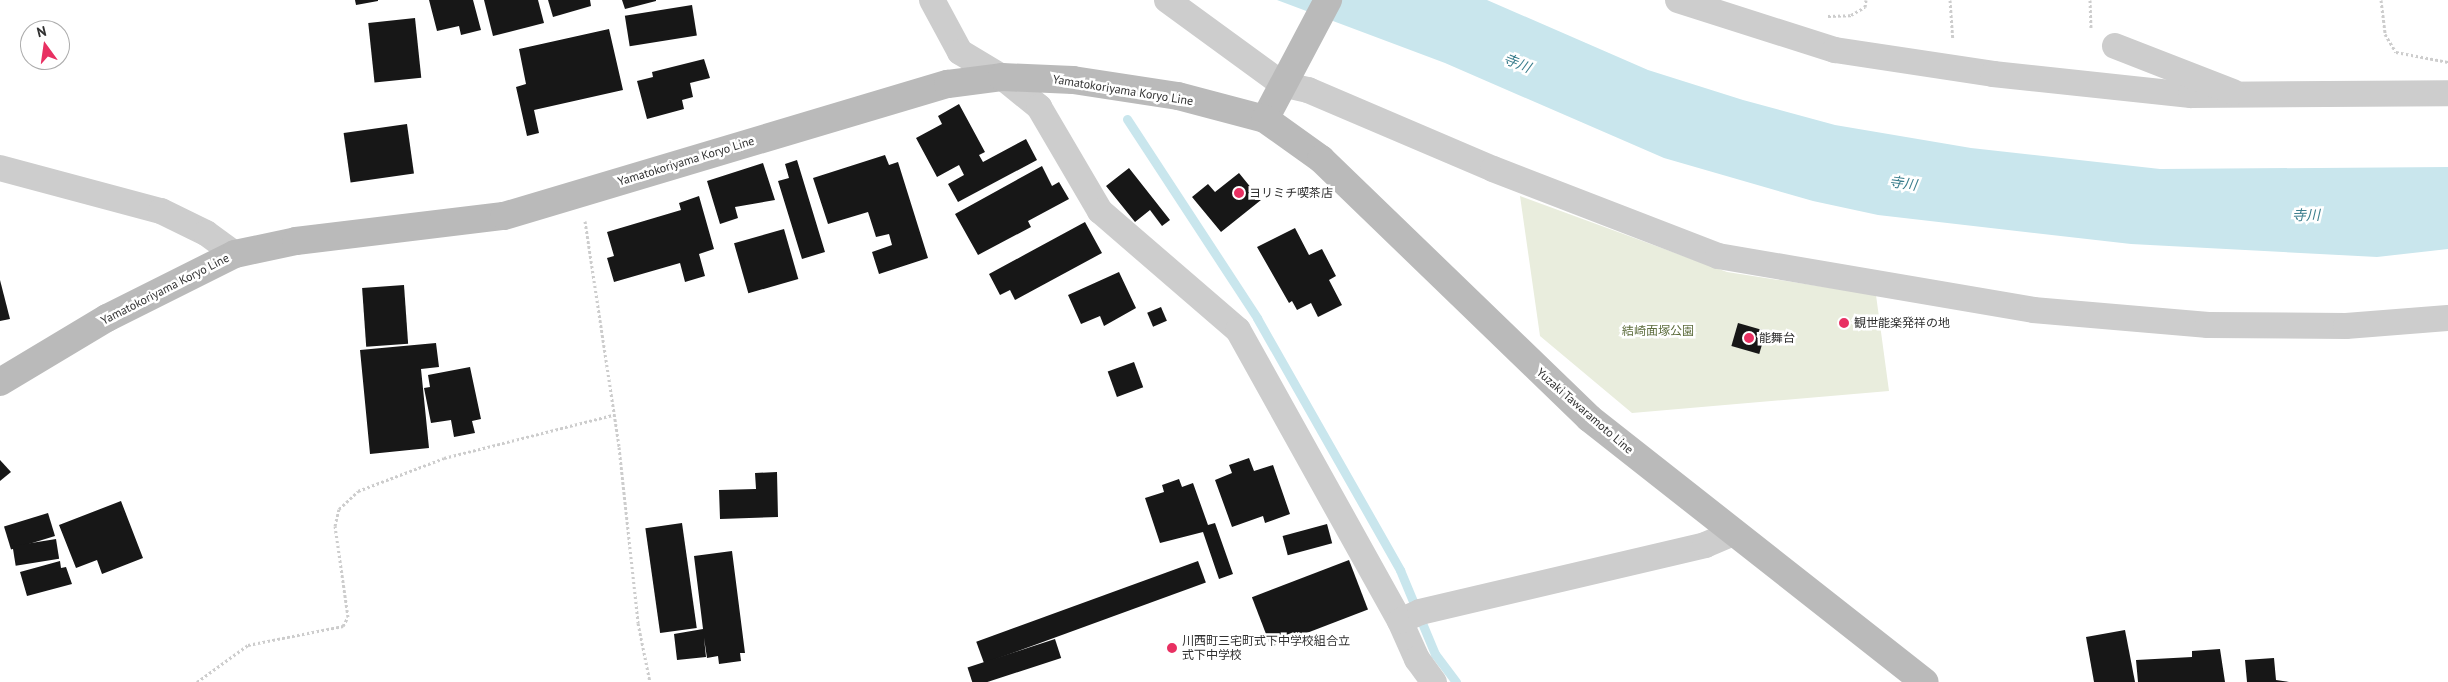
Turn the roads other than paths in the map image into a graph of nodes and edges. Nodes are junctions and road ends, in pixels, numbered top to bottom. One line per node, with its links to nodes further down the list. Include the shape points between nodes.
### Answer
1 (932, 0): 6 (street, via 960,52)
2 (1167, 0): 7 (street)
3 (1328, 0): 7 (main road)
4 (1678, 0): 9 (street, via 1834,50 1951,68 2191,95)
5 (2115, 46): 9 (street, via 2204,78)
6 (1002, 77): 10 (main road, Yamatokoriyama Koryo Line, via 1073,80 1178,96); 12 (main road, Yamatokoriyama Koryo Line, via 948,84 504,216 296,241); 16 (street, via 1039,107 1100,211 1238,330)
7 (1282, 84): 10 (main road); 13 (street, via 1308,90 1493,170 1718,256 2033,310 2208,325 2346,326)
8 (2448, 93): 9 (street)
9 (2240, 96)
10 (1265, 119): 15 (main road, Yuzaki Tawaramoto Line, via 1321,159 1589,418)
11 (0, 168): 12 (street, via 160,211 206,234)
12 (235, 254): 14 (main road, Yamatokoriyama Koryo Line, via 107,318)
13 (2448, 318)
14 (0, 382)
15 (1733, 532): 16 (street, via 1704,545 1420,612); 18 (main road, Yuzaki Tawaramoto Line)
16 (1400, 621): 17 (street, via 1417,658)
17 (1434, 682)
18 (1925, 682)

